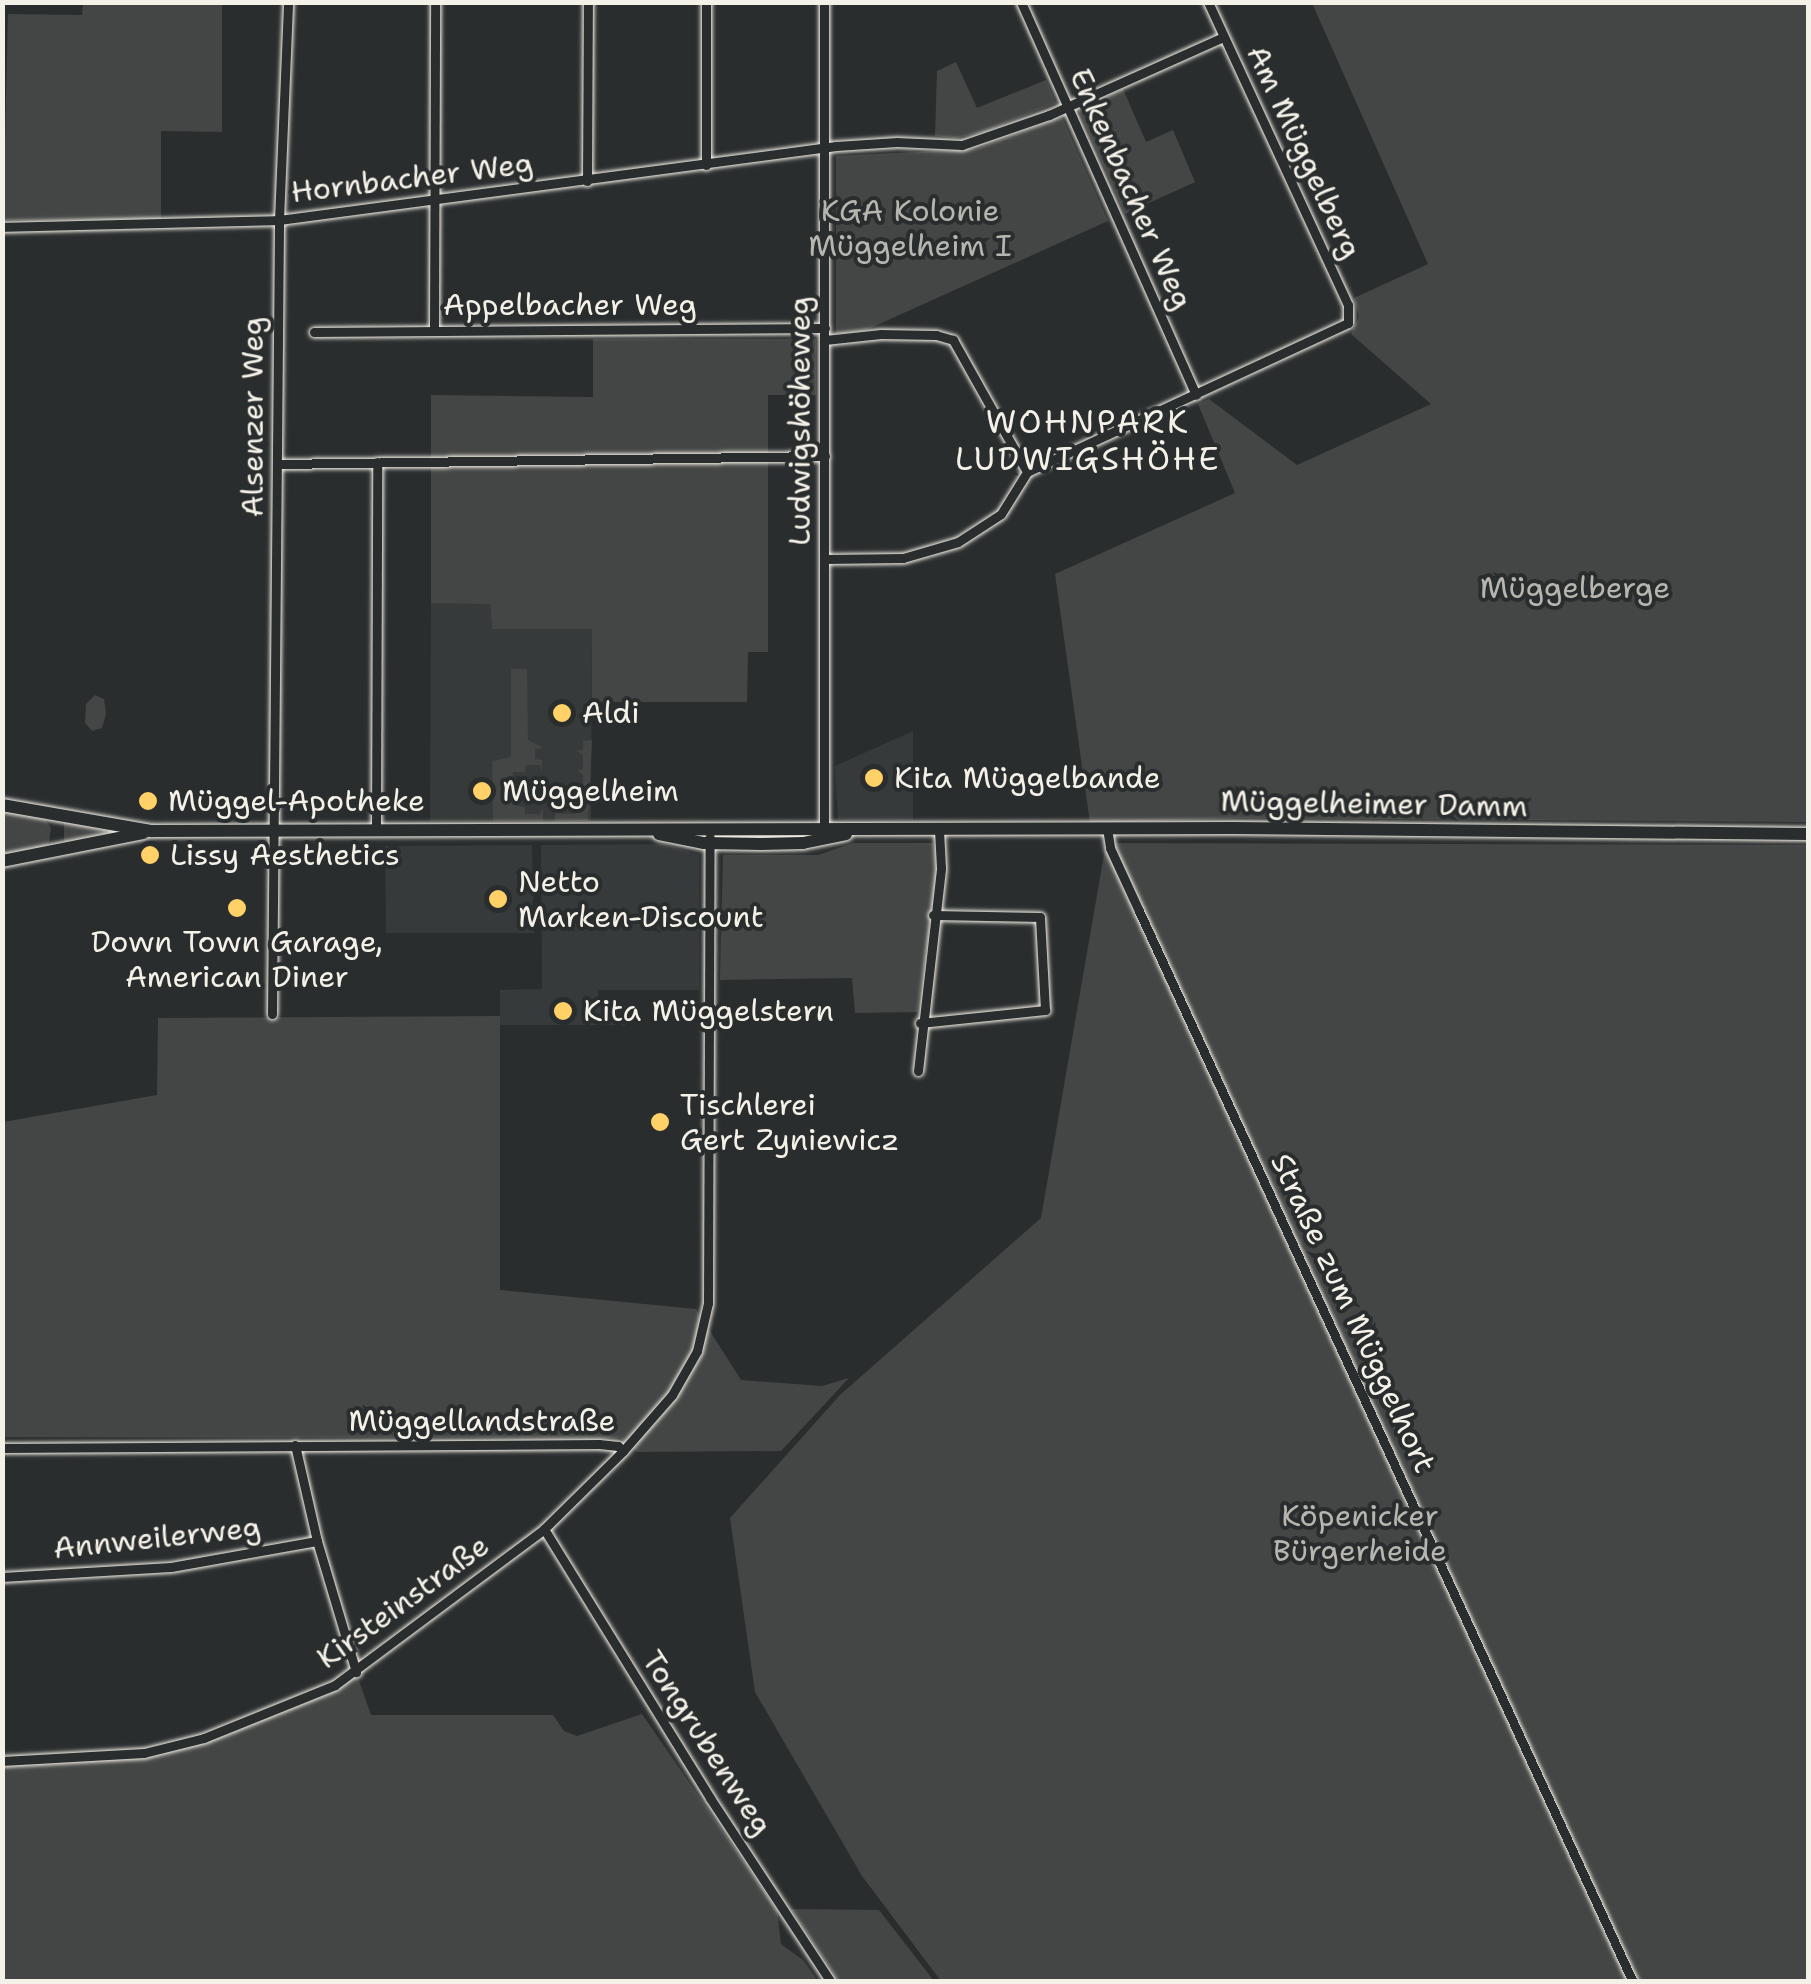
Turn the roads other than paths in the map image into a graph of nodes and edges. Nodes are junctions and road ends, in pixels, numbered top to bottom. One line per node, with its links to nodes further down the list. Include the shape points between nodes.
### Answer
1 (288, 2): 14 (street, Alsenzer Weg)
2 (435, 2): 13 (street)
3 (588, 2): 12 (street)
4 (706, 2): 11 (street)
5 (824, 2): 10 (street, Ludwigshöheweg)
6 (1021, 2): 9 (street, Enkenbacher Weg)
7 (1208, 2): 8 (street, Am Müggelberg)
8 (1223, 37): 9 (street, Hornbacher Weg); 19 (street, Am Müggelberg, via 1348,304 1348,322)
9 (1067, 106): 10 (street, Hornbacher Weg, via 962,145 881,142); 19 (street, Enkenbacher Weg)
10 (825, 149): 11 (street, Hornbacher Weg); 18 (street, Ludwigshöheweg)
11 (706, 165): 12 (street, Hornbacher Weg)
12 (587, 180): 13 (street, Hornbacher Weg)
13 (435, 201): 14 (street, Hornbacher Weg); 16 (street)
14 (279, 220): 15 (street, Hornbacher Weg); 22 (street, Alsenzer Weg)
15 (2, 227)
16 (434, 330): 17 (street, Appelbacher Weg); 18 (street, Appelbacher Weg)
17 (314, 332)
18 (825, 334): 20 (street, Ludwigshöheweg); 23 (street, Appelbacher Weg, via 936,334 953,340)
19 (1196, 395): 23 (street)
20 (825, 456): 21 (street); 24 (street, Ludwigshöheweg)
21 (378, 462): 22 (street); 29 (street)
22 (278, 464): 30 (street, Alsenzer Weg)
23 (1027, 472): 24 (street, via 1001,514 958,542 903,558)
24 (826, 559): 31 (street, Ludwigshöheweg)
25 (2, 806): 28 (main road)
26 (1107, 828): 27 (main road, Müggelheimer Damm); 32 (main road, Müggelheimer Damm); 48 (street, Straße zum Müggelhort, via 1110,848)
27 (939, 830): 31 (main road, Müggelheimer Damm); 35 (street)
28 (151, 831): 30 (main road, Müggelheimer Damm); 34 (main road)
29 (376, 831): 30 (main road, Müggelheimer Damm); 33 (main road, Müggelheimer Damm)
30 (272, 832): 36 (street, Alsenzer Weg)
31 (824, 834): 33 (main road, Müggelheimer Damm)
32 (1808, 834)
33 (710, 836): 41 (street, Müggellandstraße, via 708,1304 688,1370)
34 (2, 860)
35 (933, 916): 37 (street); 37 (street, via 1040,916 1044,1010)
36 (272, 1014)
37 (920, 1024): 38 (street)
38 (918, 1071)
39 (296, 1445): 40 (street, Müggellandstraße); 41 (street, Müggellandstraße, via 599,1444); 43 (street)
40 (2, 1448)
41 (623, 1452): 42 (street, Kirsteinstraße)
42 (544, 1529): 45 (street, Kirsteinstraße); 47 (street, Tongrubenweg)
43 (317, 1541): 44 (street, Annweilerweg, via 172,1567); 45 (street)
44 (2, 1576)
45 (356, 1672): 46 (street, Kirsteinstraße, via 294,1704 181,1744 116,1756)
46 (2, 1762)
47 (831, 1982)
48 (1633, 1982)

